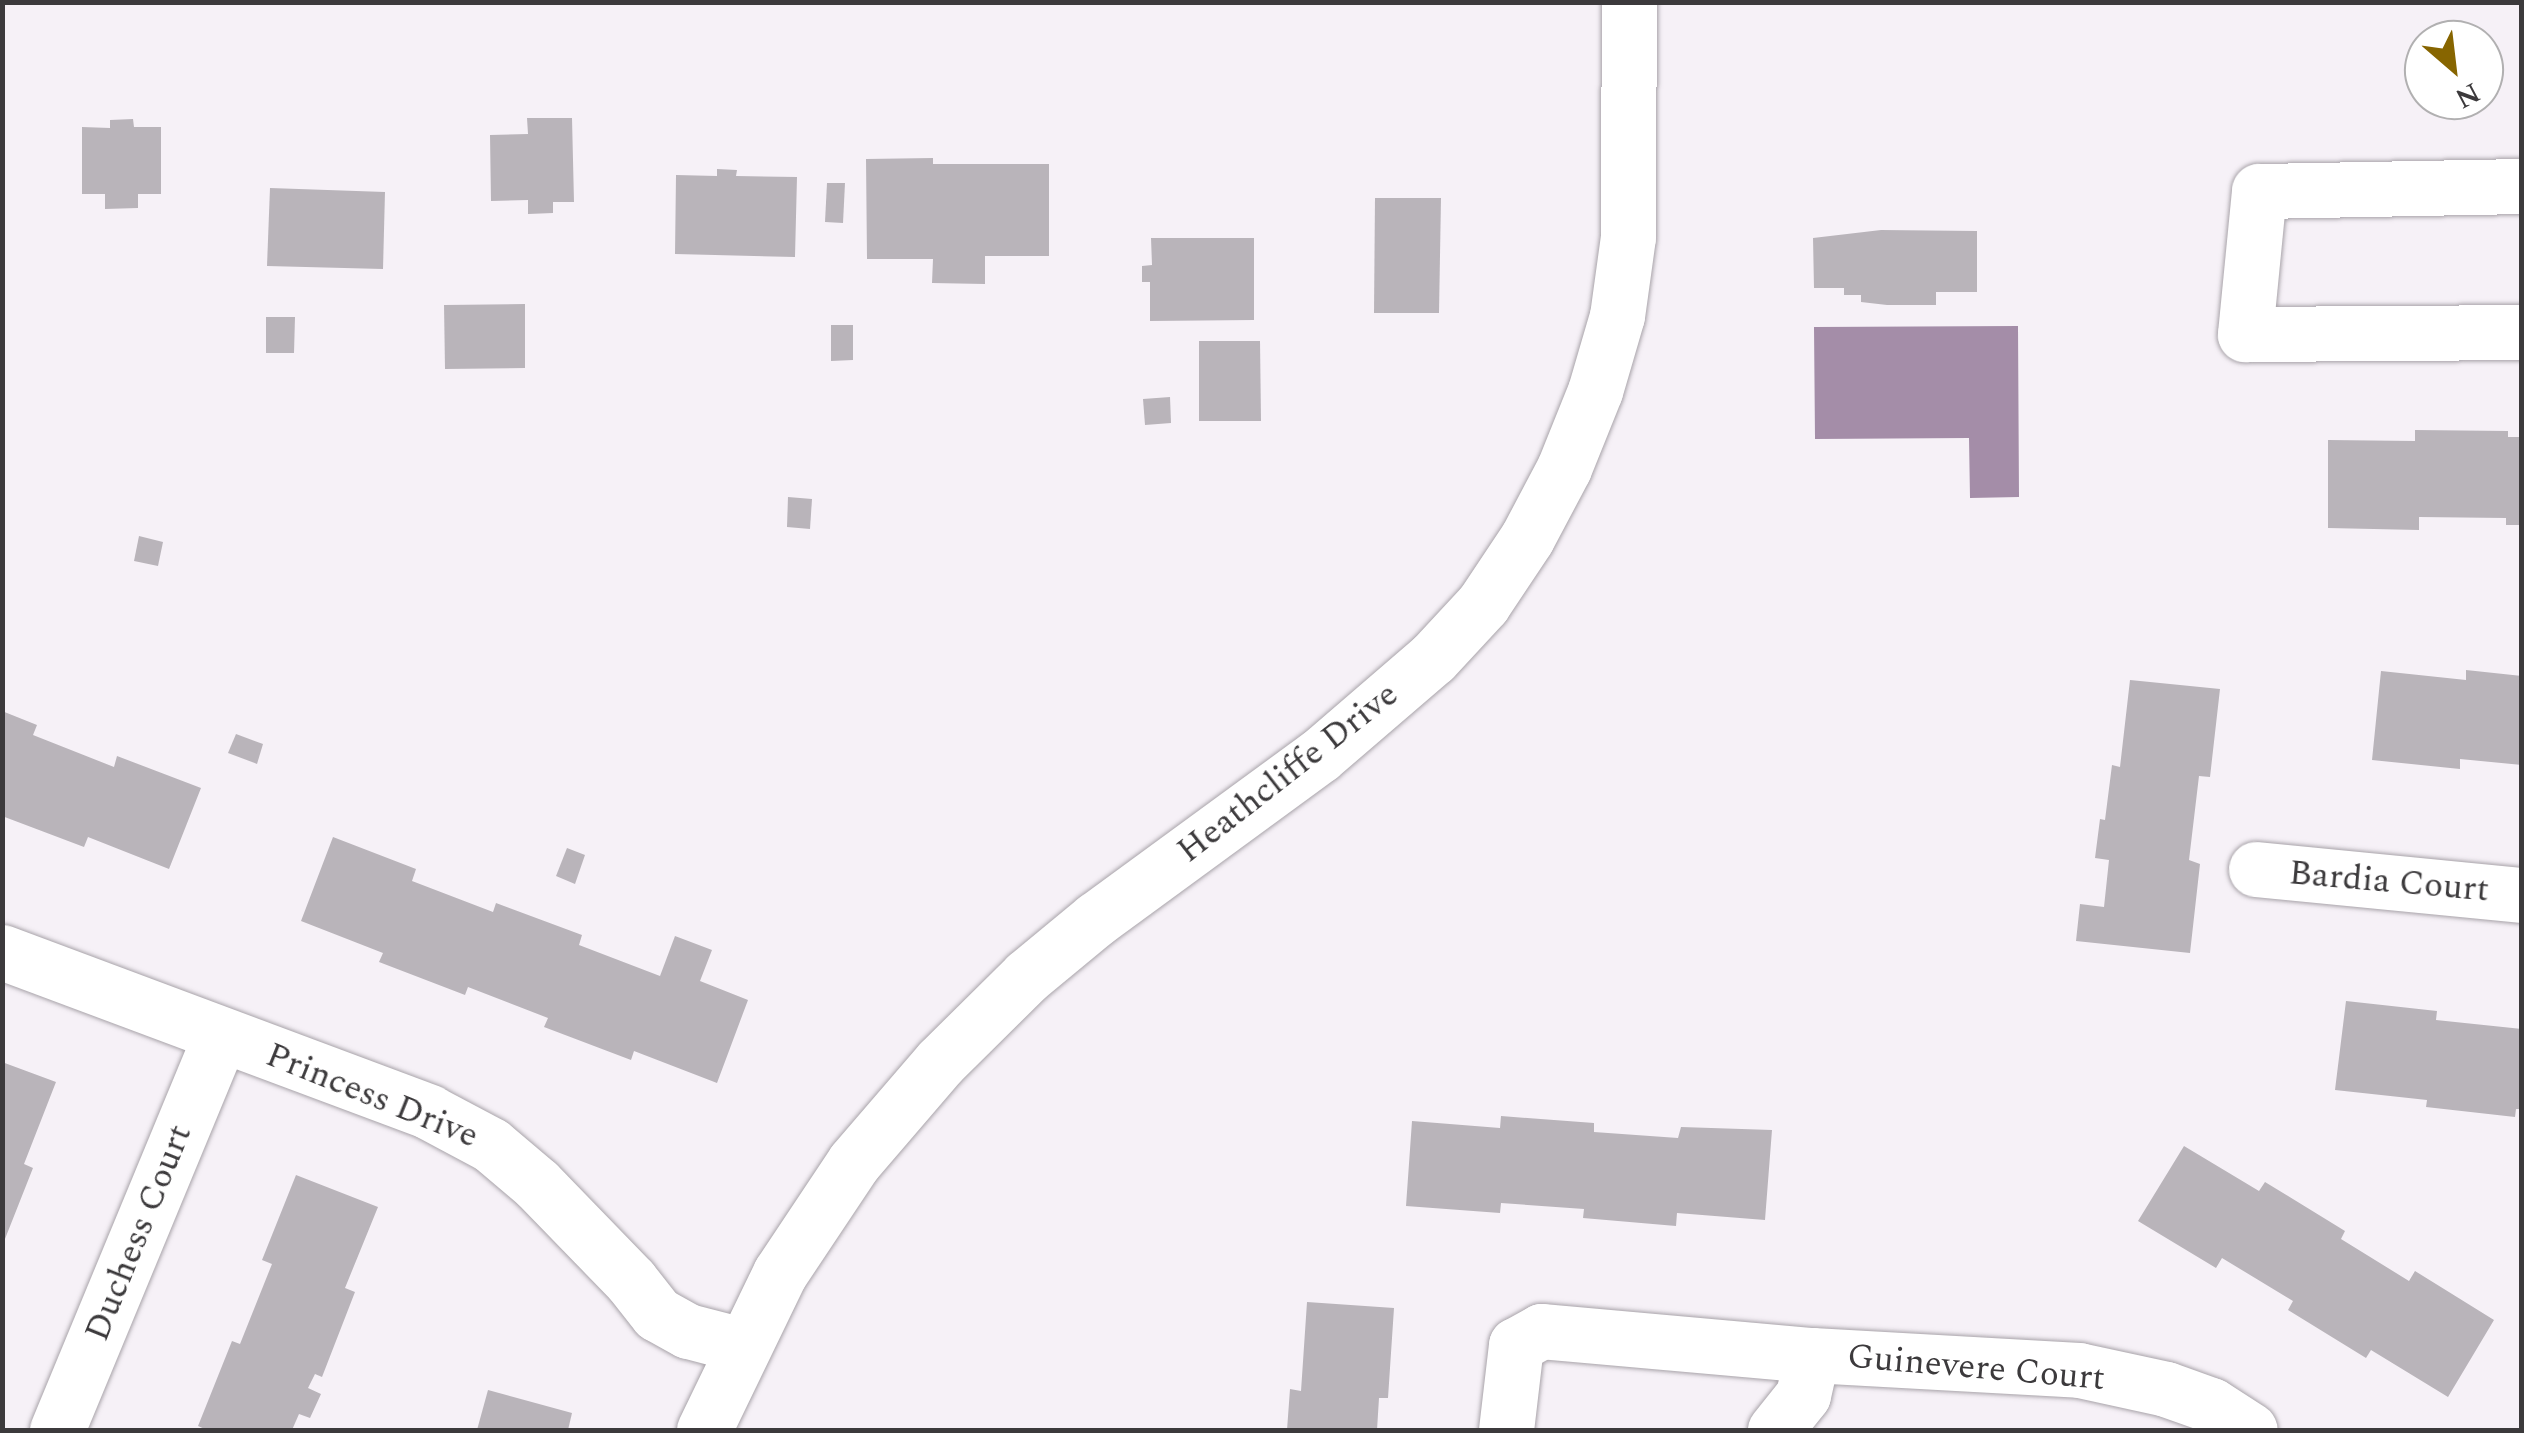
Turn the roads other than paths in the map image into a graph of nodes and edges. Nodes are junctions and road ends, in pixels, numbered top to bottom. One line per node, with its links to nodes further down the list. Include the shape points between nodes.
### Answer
1 (1629, 2): 8 (street, Heathcliffe Drive, via 1628,237 1617,316 1564,468 1505,571 1433,658 1319,756 1096,918 940,1062 854,1162 780,1273)
2 (2522, 186): 3 (street, via 2259,192 2245,334)
3 (2522, 332)
4 (2256, 870): 5 (street, Bardia Court)
5 (2522, 895)
6 (2, 952): 7 (street, Princess Drive)
7 (221, 1035): 8 (street, Princess Drive, via 429,1112 491,1145 579,1226 656,1314 688,1331); 10 (street, Duchess Court)
8 (742, 1345): 11 (street, Heathcliffe Drive)
9 (1812, 1355): 12 (street, Guinevere Court, via 1541,1331 1516,1346); 13 (street, Guinevere Court, via 1803,1395); 14 (street, Guinevere Court, via 2080,1370 2166,1389 2211,1405)
10 (58, 1430)
11 (704, 1430)
12 (1506, 1430)
13 (1774, 1430)
14 (2250, 1430)

